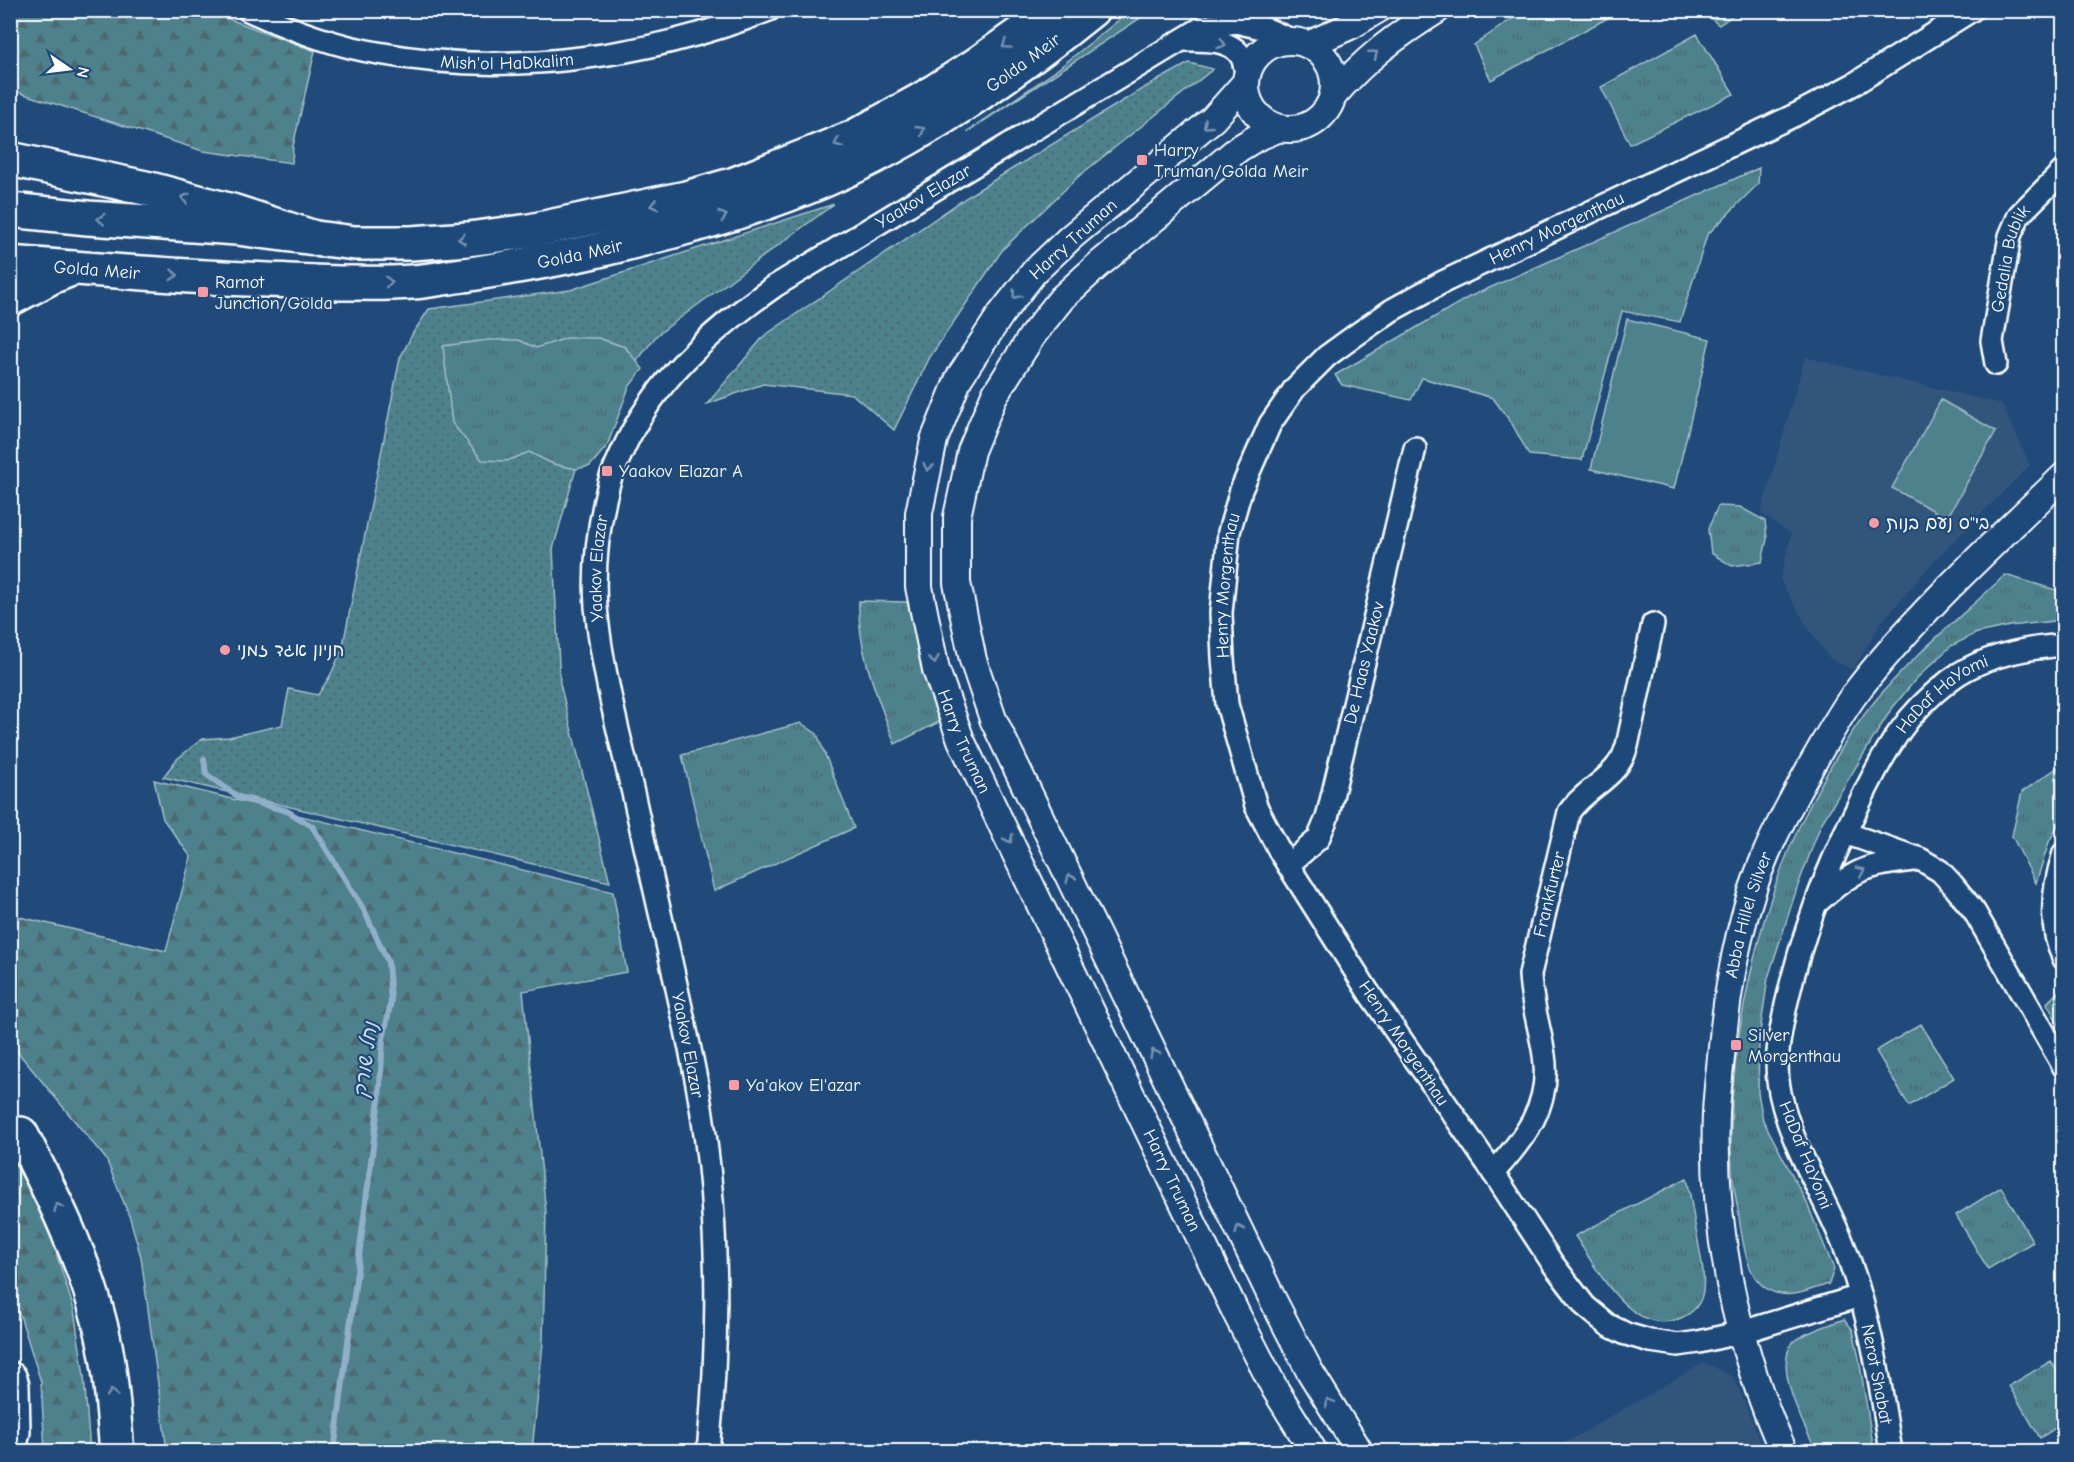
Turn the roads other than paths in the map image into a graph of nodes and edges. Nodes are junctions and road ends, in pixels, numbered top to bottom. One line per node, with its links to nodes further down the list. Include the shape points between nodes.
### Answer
1 (248, 10): 2 (street, Mish'ol HaDkalim, via 310,34 376,53 449,63 582,58 732,25)
2 (769, 10)
3 (1053, 10): 16 (main road, Golda Meir, one-way to 16, via 976,65 854,137 735,184 530,231 411,243)
4 (1092, 10): 18 (main road, Golda Meir, one-way to 4, via 330,283 416,282 541,263 615,246 763,203 865,160 965,104)
5 (1377, 10): 9 (street, via 1352,25)
6 (1437, 10): 11 (street, one-way to 6, via 1369,58)
7 (1972, 10): 28 (street, Henry Morgenthau, via 1862,79 1797,114 1392,310 1327,356 1295,388 1270,424 1241,490 1229,532 1221,613 1227,704 1242,761 1256,806)
8 (1179, 40): 9 (street, Yaakov Elazar, via 1203,27 1236,22); 10 (street, one-way to 10, via 1223,43 1241,55); 39 (street, Yaakov Elazar, via 735,314 696,347 661,386 632,430 610,480 598,539 596,605 608,681 693,1061 708,1170 715,1300)
9 (1301, 43): 10 (street, via 1280,42 1262,51); 11 (street, via 1328,62 1334,82)
10 (1247, 78): 12 (street, via 1249,102 1256,114); 40 (street, Harry Truman, one-way to 40, via 1213,120 1034,272 959,378 934,440 919,513 919,587 936,670 961,740 1236,1313 1275,1389)
11 (1333, 96): 12 (street, via 1313,123 1294,129)
12 (1280, 128): 41 (street, Harry Truman, one-way to 12, via 1309,1370 1271,1296 993,719 973,660 957,583 957,518 971,451 994,396 1032,336 1062,298 1097,266 1238,149)
13 (10, 159): 16 (main road, one-way to 13, via 150,189)
14 (2064, 170): 20 (street, Gedalia Bublik, via 2019,215 2010,236 1992,341)
15 (10, 210): 16 (main road, Golda Meir, one-way to 15, via 237,228)
16 (321, 240)
17 (10, 263): 18 (main road, Golda Meir)
18 (74, 268): 19 (main road)
19 (10, 299)
20 (1996, 364)
21 (1415, 448): 28 (street, De Haas Yaakov, via 1327,818 1318,839)
22 (2064, 476): 35 (street, Abba Hillel Silver, via 1948,589 1854,696 1788,807 1765,856 1731,971 1716,1113 1720,1220)
23 (1653, 624): 33 (street, Frankfurter, via 1621,761 1569,812 1530,974 1546,1082 1529,1130)
24 (2064, 645): 25 (street, HaDaf HaYomi, via 1992,658 1952,679 1900,731)
25 (1845, 832): 27 (street); 29 (street, HaDaf HaYomi)
26 (2064, 853): 30 (street, via 2055,881 2053,909 2055,933)
27 (1920, 859): 29 (street, one-way to 27, via 1862,869); 31 (street, via 1940,871 1974,911)
28 (1288, 865): 33 (street, Henry Morgenthau, via 1369,993)
29 (1814, 905): 34 (street, HaDaf HaYomi, via 1781,1028 1778,1079 1784,1109 1844,1246)
30 (2064, 959)
31 (2064, 1067)
32 (16, 1127): 38 (main road, one-way to 32, via 100,1321 62,1217)
33 (1493, 1173): 35 (street, Henry Morgenthau, via 1553,1264 1586,1306 1608,1325 1650,1341 1678,1345)
34 (1860, 1296): 35 (street, Henry Morgenthau); 43 (street, Nerot Shabat, via 1874,1350)
35 (1742, 1332): 42 (street, Abba Hillel Silver, via 1749,1362)
36 (10, 1379): 37 (main road)
37 (10, 1446)
38 (117, 1452)
39 (708, 1452)
40 (1314, 1452)
41 (1360, 1452)
42 (1784, 1452)
43 (1891, 1452)

